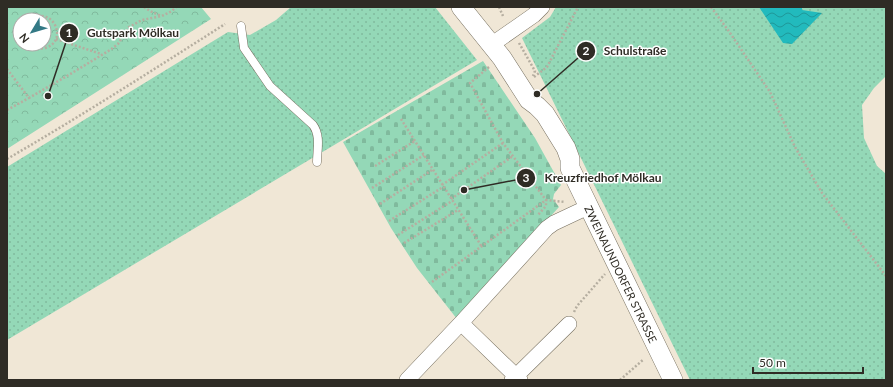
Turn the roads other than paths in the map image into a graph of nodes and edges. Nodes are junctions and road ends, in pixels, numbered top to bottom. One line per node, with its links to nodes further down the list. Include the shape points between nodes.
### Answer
1 (461, 7): 4 (street, ZWEINAUNDORFER STRASSE)
2 (542, 7): 4 (street, via 534,16)
3 (241, 26): 5 (lane, via 244,48 270,86 316,129)
4 (491, 45): 6 (street, ZWEINAUNDORFER STRASSE, via 529,100 530,111 542,133 562,162 570,168)
5 (317, 162)
6 (588, 208): 7 (street, via 547,228); 11 (street, ZWEINAUNDORFER STRASSE)
7 (462, 323): 9 (street); 10 (street)
8 (569, 324): 9 (street)
9 (516, 378)
10 (407, 380)
11 (674, 380)

